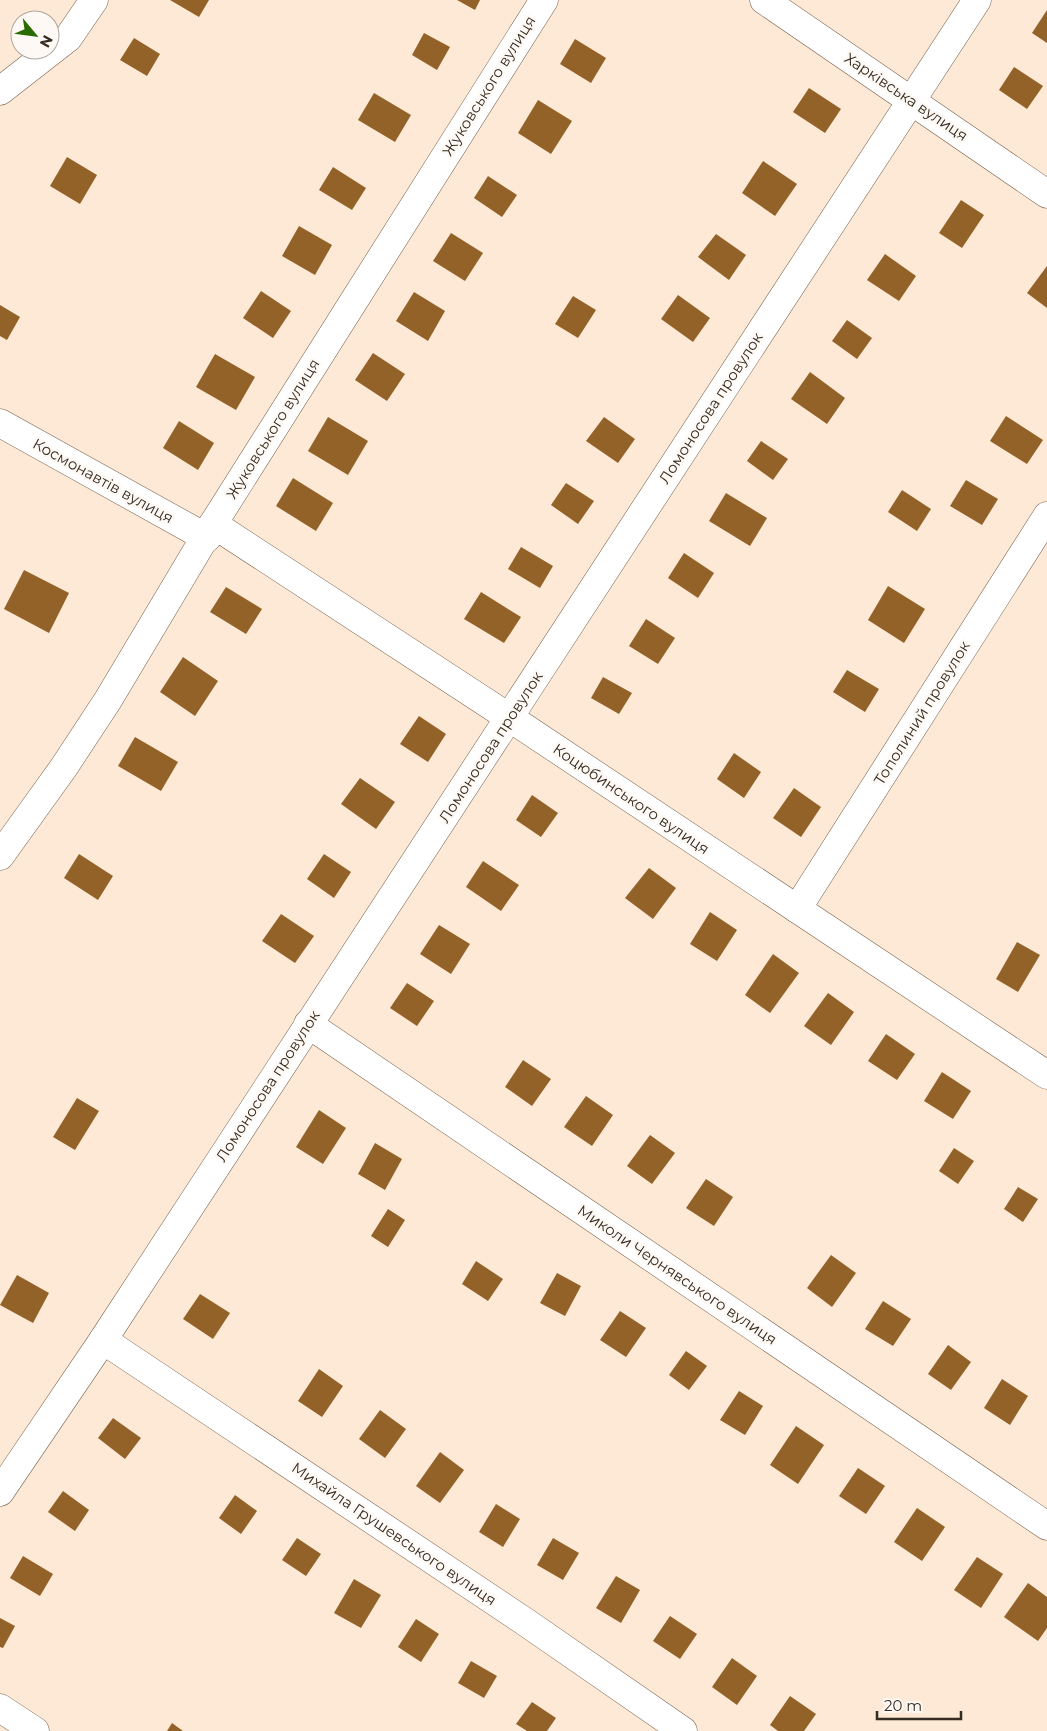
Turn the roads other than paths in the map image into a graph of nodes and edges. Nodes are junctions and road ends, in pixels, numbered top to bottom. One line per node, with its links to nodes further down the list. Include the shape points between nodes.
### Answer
1 (94, 0): 5 (street, via 68,38)
2 (544, 0): 10 (street, Жуковського вулиця)
3 (764, 0): 6 (street, Харківська вулиця)
4 (977, 0): 6 (street, Ломоносова провулок)
5 (0, 90)
6 (911, 100): 7 (street, Харківська вулиця); 11 (street, Ломоносова провулок)
7 (1047, 194)
8 (0, 424): 10 (street, Космонавтів вулиця)
9 (1047, 516): 13 (street, Тополиний провулок)
10 (210, 531): 11 (street, Коцюбинського вулиця); 12 (street, Жуковського вулиця, via 108,700)
11 (510, 718): 13 (street, Коцюбинського вулиця); 14 (street, Ломоносова провулок)
12 (0, 856)
13 (797, 909): 15 (street, Коцюбинського вулиця)
14 (308, 1024): 16 (street, Ломоносова провулок); 18 (street, Миколи Чернявського вулиця)
15 (1047, 1075)
16 (103, 1340): 17 (street, Ломоносова провулок); 21 (street, Михайла Грушевського вулиця)
17 (0, 1492)
18 (1047, 1526)
19 (0, 1708): 20 (street)
20 (35, 1731)
21 (683, 1731)

